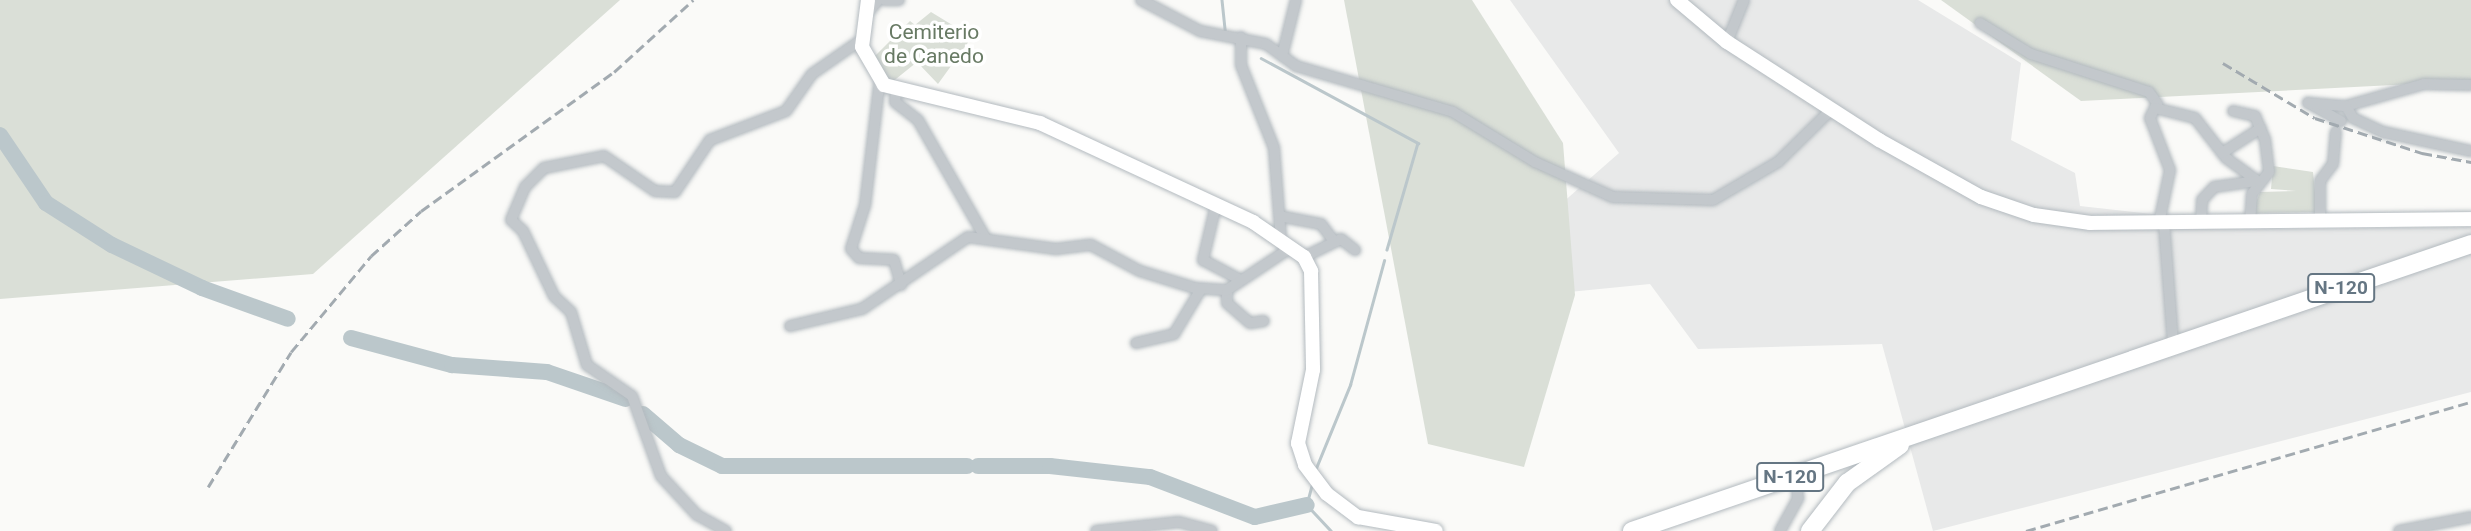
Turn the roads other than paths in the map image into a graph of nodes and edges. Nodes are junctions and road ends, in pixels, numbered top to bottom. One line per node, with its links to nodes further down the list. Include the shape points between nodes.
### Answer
1 (868, 0): 9 (street)
2 (878, 0): 9 (street)
3 (885, 0): 4 (street)
4 (899, 0)
5 (1141, 0): 11 (street, via 1200,31)
6 (1296, 0): 14 (street)
7 (1677, 0): 13 (street)
8 (1744, 0): 13 (street)
9 (861, 22): 12 (street)
10 (1980, 23): 19 (street, via 2031,54 2150,92)
11 (1241, 37): 14 (street); 29 (street, via 1241,65 1274,148)
12 (861, 40): 15 (street); 52 (street, via 812,75 786,111 710,140 675,192 655,191 604,156 544,168 525,187 511,220 523,231 554,296 571,312 587,365 632,396 661,476 697,515)
13 (1727, 42): 20 (street)
14 (1282, 56): 20 (street, via 1296,66 1454,112 1535,162 1613,197 1673,203 1713,200 1739,187 1778,162)
15 (880, 78): 17 (street); 42 (street, via 865,205 851,249 859,258 894,261)
16 (2471, 85): 18 (street, via 2413,86)
17 (896, 89): 28 (street, via 1040,123); 35 (street, via 895,102 918,120)
18 (2346, 106): 22 (street, via 2308,103); 25 (street, via 2353,118 2383,132)
19 (2155, 108): 26 (street, via 2195,118); 34 (street, via 2150,118 2170,170)
20 (1831, 110): 34 (street, via 1981,197 2034,215)
21 (2234, 111): 23 (street, via 2255,116)
22 (2340, 121)
23 (2261, 128): 26 (street); 27 (street, via 2269,172)
24 (2336, 132): 32 (street, via 2333,164 2320,181)
25 (2471, 151)
26 (2222, 153): 27 (street)
27 (2259, 182): 31 (street); 33 (street, via 2214,187 2202,200)
28 (1216, 205): 37 (street); 41 (street, via 1203,260)
29 (1279, 216): 36 (street, via 1321,225); 37 (street)
30 (2471, 219): 32 (street)
31 (2250, 221): 32 (street); 33 (street)
32 (2320, 221)
33 (2201, 222): 34 (street)
34 (2162, 223): 48 (street)
35 (985, 237): 42 (street, via 946,249); 43 (street, via 1056,249 1091,245 1140,271)
36 (1334, 241): 39 (street, via 1348,241); 40 (street)
37 (1286, 243): 40 (street); 41 (street)
38 (2471, 244): 48 (highway, N-120)
39 (1355, 250)
40 (1304, 257): 55 (street, via 1311,271 1313,370 1298,443 1305,465 1327,494 1358,517)
41 (1241, 280): 44 (street)
42 (901, 285): 46 (street, via 862,309)
43 (1201, 289): 44 (street); 47 (street, via 1174,334)
44 (1227, 290): 45 (street, via 1227,303 1250,323)
45 (1264, 321)
46 (790, 326)
47 (1136, 343)
48 (2173, 344): 49 (highway, N-120)
49 (1948, 422): 50 (highway, N-120); 58 (highway, via 1863,469 1830,502)
50 (1796, 475): 56 (highway, N-120); 57 (street, via 1798,498)
51 (2471, 517): 59 (street)
52 (726, 531)
53 (1096, 531): 54 (street, via 1179,523)
54 (1212, 531)
55 (1436, 531)
56 (1632, 531)
57 (1780, 531)
58 (1810, 531)
59 (2399, 531)

